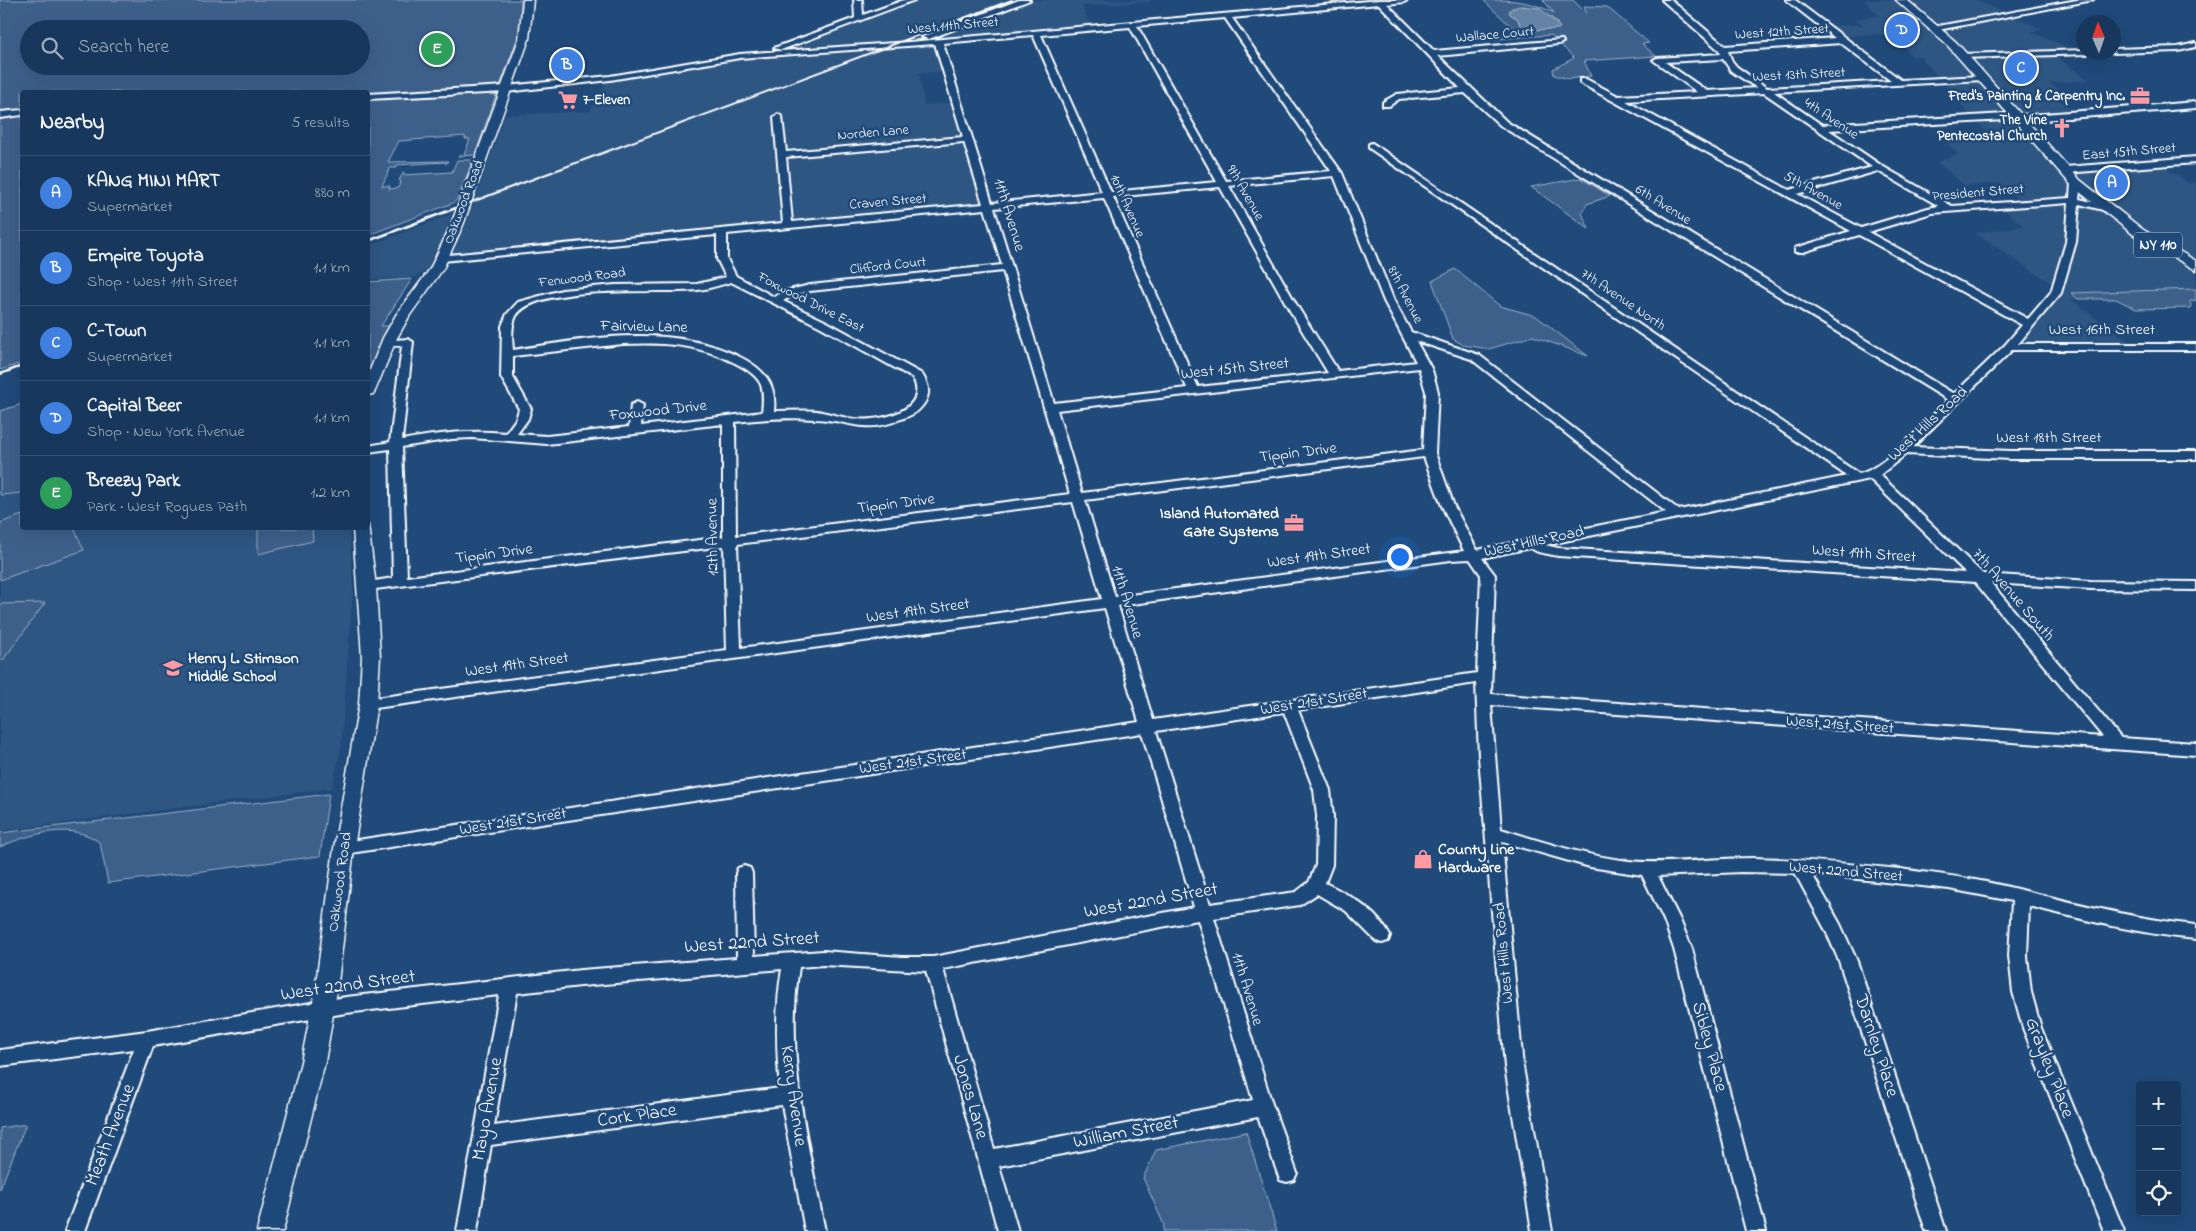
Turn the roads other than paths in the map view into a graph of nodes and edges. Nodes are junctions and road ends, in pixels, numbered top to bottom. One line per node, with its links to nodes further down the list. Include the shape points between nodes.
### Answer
1 (528, 0): 30 (main road, Oakwood Road, via 527,30)
2 (858, 0): 12 (street)
3 (911, 0): 12 (street)
4 (1026, 0): 19 (street)
5 (1404, 0): 10 (street, West 11th Street)
6 (1666, 0): 22 (street, 4th Avenue)
7 (1790, 0): 16 (street)
8 (1901, 0): 14 (main road, NY 110)
9 (2090, 0): 14 (street)
10 (1381, 2): 11 (street, West 11th Street); 25 (street, 6th Avenue)
11 (1227, 16): 13 (street, West 11th Street); 49 (street, 8th Avenue)
12 (858, 19): 24 (street)
13 (1132, 24): 15 (street, West 11th Street); 51 (street, 9th Avenue)
14 (1933, 29): 26 (main road, NY 110)
15 (1036, 32): 17 (street, West 11th Street); 53 (street, 10th Avenue)
16 (1843, 40): 22 (street, West 12th Street); 29 (street)
17 (938, 41): 19 (street, West 11th Street); 43 (street, 11th Avenue)
18 (1559, 42): 25 (street, Wallace Court)
19 (909, 44): 24 (street, West 11th Street)
20 (2196, 45): 21 (street, via 2178,49)
21 (2121, 51)
22 (1724, 52): 32 (street, 4th Avenue, via 1734,69); 33 (street, West 12th Street, via 1657,60)
23 (2076, 52): 26 (street)
24 (760, 54): 30 (street, West 11th Street, via 610,78)
25 (1432, 54): 31 (street, 6th Avenue)
26 (1962, 56): 27 (main road, NY 110)
27 (1982, 78): 29 (street, West 13th Street); 41 (main road, NY 110)
28 (1583, 81): 35 (street, 5th Avenue)
29 (1899, 83): 32 (street, West 13th Street)
30 (506, 89): 34 (street, West 11th Street); 62 (main road, Oakwood Road)
31 (1467, 90): 36 (street, via 1396,97); 78 (street, 6th Avenue, via 1504,124)
32 (1764, 90): 33 (street, West 13th Street); 42 (street, 4th Avenue)
33 (1705, 94): 35 (street, West 13th Street)
34 (370, 96)
35 (1617, 99): 52 (street, 5th Avenue)
36 (1386, 104)
37 (2196, 105): 41 (street)
38 (20, 113): 39 (street)
39 (0, 114)
40 (778, 117): 45 (street)
41 (2017, 117): 42 (street); 48 (main road, NY 110)
42 (1820, 128): 47 (street, 4th Avenue)
43 (968, 139): 45 (street, Norden Lane); 56 (street, 11th Avenue)
44 (1372, 146): 91 (street, 7th Avenue North)
45 (780, 155): 58 (street)
46 (2196, 160): 48 (street, East 15th Street)
47 (1879, 168): 52 (street); 57 (street, 4th Avenue)
48 (2065, 170): 50 (main road, NY 110)
49 (1337, 173): 51 (street, Craven Street); 68 (street, 8th Avenue, via 1389,301)
50 (2076, 183): 54 (street, West Hills Road); 55 (main road, NY 110)
51 (1224, 185): 53 (street, Craven Street); 74 (street, 9th Avenue)
52 (1788, 193): 60 (street, 5th Avenue)
53 (1107, 196): 56 (street, Craven Street); 77 (street, 10th Avenue)
54 (2074, 201): 55 (street, President Street); 57 (street, President Street); 67 (street, West Hills Road, via 2071,242 2056,293)
55 (2104, 206): 63 (main road, NY 110, via 2148,240)
56 (988, 207): 58 (street, Craven Street); 64 (street, 11th Avenue)
57 (1949, 208): 60 (street, President Street, via 1930,210)
58 (788, 226): 59 (street, Craven Street)
59 (722, 232): 62 (street, Craven Street); 65 (street, Foxwood Drive East, via 722,259)
60 (1858, 232): 61 (street, President Street); 67 (street, 5th Avenue)
61 (1799, 250)
62 (442, 258): 69 (main road, Oakwood Road)
63 (2196, 266)
64 (1006, 268): 66 (street, Clifford Court, via 810,288); 80 (street, 11th Avenue)
65 (732, 278): 66 (street, Foxwood Drive East); 72 (street, Fenwood Road, via 697,287 615,288 562,293 532,300 522,304 506,326)
66 (774, 301): 75 (street, Foxwood Drive East)
67 (2029, 324): 70 (street, West Hills Road)
68 (1409, 335): 73 (street); 93 (street, 8th Avenue, via 1475,356)
69 (387, 343): 76 (main road, Oakwood Road); 85 (street, via 408,342)
70 (2009, 347): 71 (street, West 16th Street); 78 (street, West Hills Road)
71 (2196, 347)
72 (507, 354): 81 (street, Fairview Lane, via 584,342 665,340 705,346 738,360 763,377 769,386); 84 (street, Fenwood Road, via 507,377 524,409 522,419)
73 (1424, 364): 74 (street, West 15th Street); 88 (street, via 1432,392)
74 (1335, 375): 77 (street, West 15th Street)
75 (918, 376): 81 (street, Foxwood Drive, via 923,396 918,404 911,411 884,422 856,423 817,415)
76 (370, 386)
77 (1194, 390): 80 (street, West 15th Street)
78 (1955, 399): 87 (street, West Hills Road)
79 (637, 405): 83 (street)
80 (1049, 407): 92 (street, 11th Avenue)
81 (768, 415): 82 (street, Foxwood Drive)
82 (729, 420): 83 (street, Foxwood Drive); 95 (street, 12th Avenue)
83 (635, 430): 84 (street, Foxwood Drive, via 547,440)
84 (509, 437): 85 (street, Foxwood Drive, via 472,434)
85 (396, 444): 86 (street, Foxwood Drive); 99 (street)
86 (370, 449)
87 (1903, 450): 89 (street, West 18th Street, via 2011,454); 90 (street, West Hills Road)
88 (1429, 453): 92 (street, Tippin Drive); 97 (street, via 1448,506)
89 (2196, 454)
90 (1873, 475): 91 (street, West Hills Road); 98 (street, 7th Avenue South)
91 (1856, 478): 93 (street, West Hills Road)
92 (1077, 498): 95 (street, Tippin Drive); 102 (street, 11th Avenue)
93 (1675, 513): 96 (street, West Hills Road)
94 (361, 530): 100 (main road, Oakwood Road)
95 (730, 541): 99 (street, Tippin Drive); 103 (street, 12th Avenue)
96 (1531, 543): 97 (street, West Hills Road); 98 (street, West 19th Street, via 1558,552)
97 (1474, 555): 102 (street, West 19th Street); 104 (street, West Hills Road, via 1488,575)
98 (1979, 578): 101 (street, West 19th Street, via 2091,585); 109 (street, 7th Avenue South)
99 (400, 582): 100 (street, Tippin Drive)
100 (367, 586): 106 (main road, Oakwood Road, via 371,657)
101 (2196, 586)
102 (1109, 603): 103 (street, West 19th Street); 108 (street, 11th Avenue)
103 (734, 653): 106 (street, West 19th Street)
104 (1483, 677): 105 (street, West Hills Road); 107 (street, West 21st Street)
105 (1484, 699): 109 (street, West 21st Street); 111 (street, West Hills Road)
106 (368, 704): 112 (main road, Oakwood Road)
107 (1289, 706): 108 (street, West 21st Street); 116 (street, via 1322,790 1324,865)
108 (1149, 728): 112 (street, West 21st Street); 118 (street, 11th Avenue)
109 (2118, 745): 110 (street, West 21st Street)
110 (2196, 749)
111 (1494, 833): 114 (street, West 22nd Street, via 1603,863); 138 (street, West Hills Road, via 1514,1067)
112 (344, 848): 125 (main road, Oakwood Road)
113 (1800, 867): 114 (street, West 22nd Street, via 1752,865); 117 (street, West 22nd Street, via 1951,882); 140 (street, Darnley Place, via 1848,961)
114 (1647, 869): 139 (street, Sibley Place, via 1683,949)
115 (744, 873): 122 (street)
116 (1316, 886): 118 (street, West 22nd Street, via 1300,898); 120 (street, via 1349,902)
117 (2021, 897): 119 (street, West 22nd Street, via 2157,929); 141 (street, Grayley Place, via 2018,956 2022,992 2032,1028)
118 (1205, 912): 123 (street, West 22nd Street); 129 (street, 11th Avenue)
119 (2196, 932)
120 (1382, 936)
121 (792, 960): 122 (street, West 22nd Street); 123 (street, West 22nd Street, via 823,958); 128 (street, Kerry Avenue, via 785,1032)
122 (746, 963): 124 (street, West 22nd Street)
123 (933, 964): 131 (street, Jones Lane)
124 (509, 987): 125 (street, West 22nd Street); 130 (street, Mayo Avenue)
125 (323, 1009): 126 (street, West 22nd Street); 134 (main road, Oakwood Road, via 308,1086)
126 (147, 1039): 127 (street, West 22nd Street); 133 (street, Meath Avenue)
127 (0, 1058)
128 (790, 1095): 130 (street, Cork Place); 136 (street, Kerry Avenue)
129 (1264, 1107): 131 (street, William Street); 132 (street, 11th Avenue)
130 (482, 1137): 135 (street, Mayo Avenue)
131 (988, 1159): 137 (street, Jones Lane)
132 (1287, 1173)
133 (75, 1231)
134 (270, 1231)
135 (467, 1231)
136 (815, 1231)
137 (1008, 1231)
138 (1542, 1231)
139 (1756, 1231)
140 (1936, 1231)
141 (2114, 1231)

